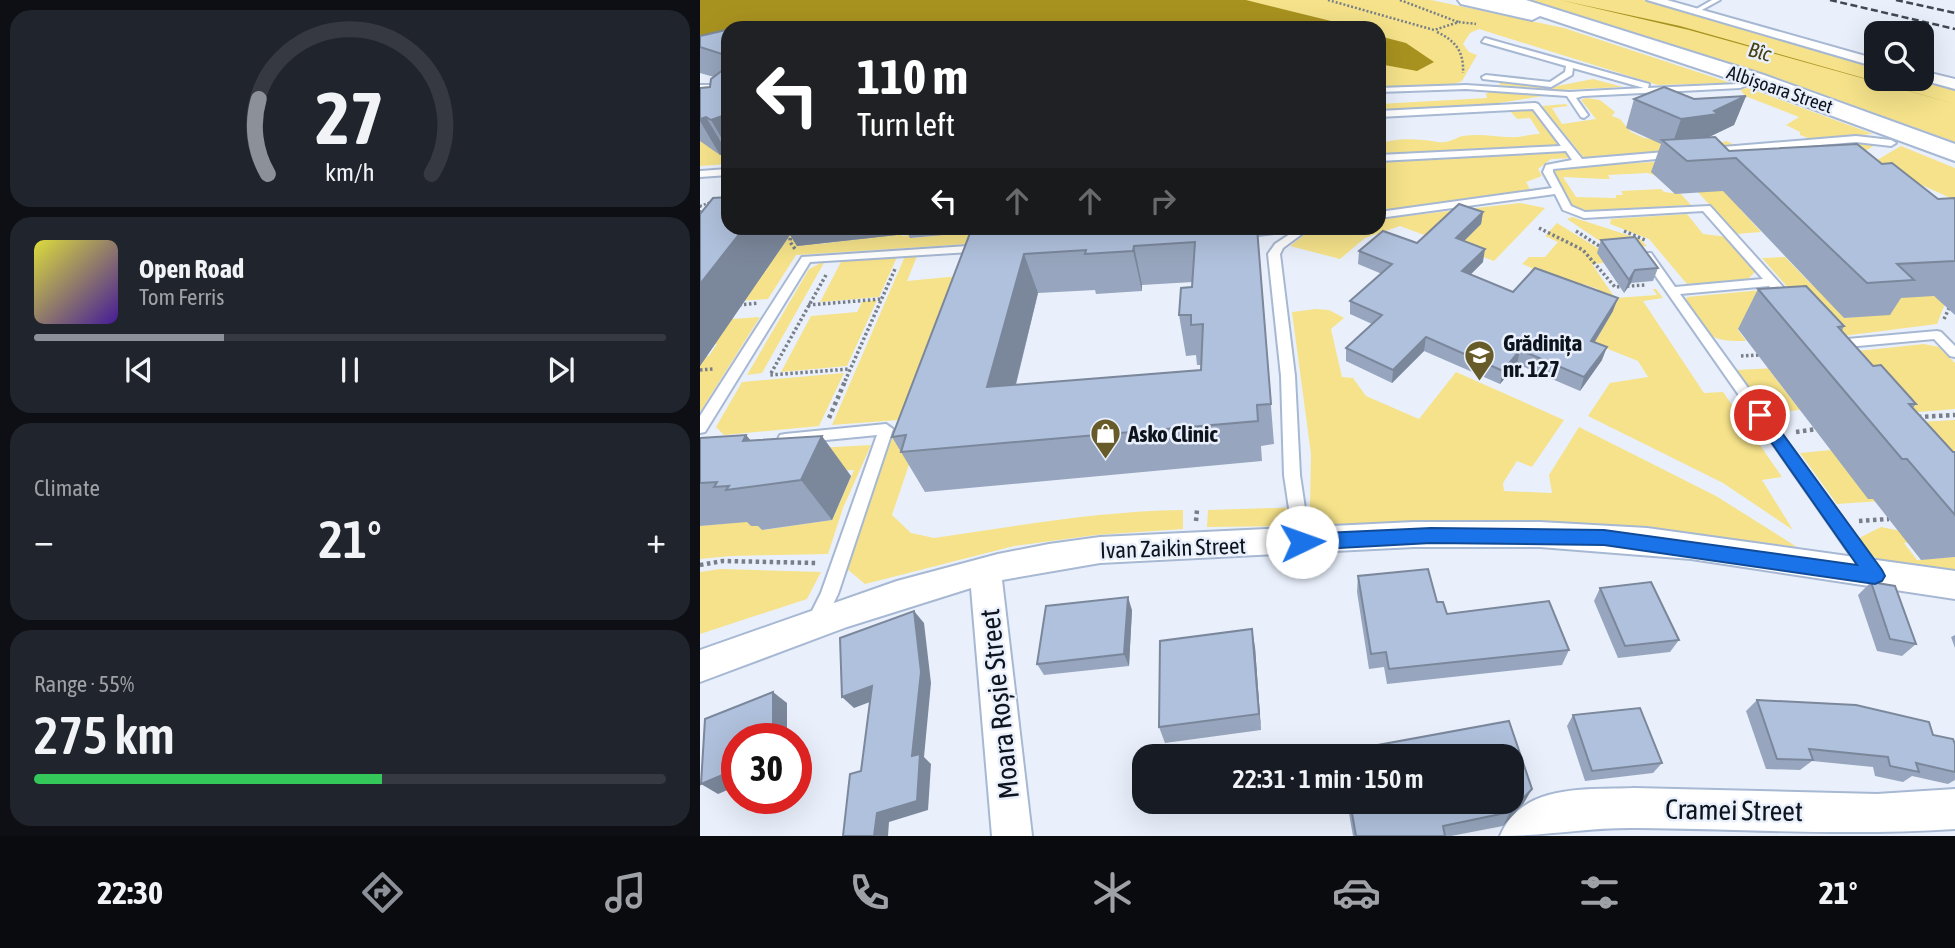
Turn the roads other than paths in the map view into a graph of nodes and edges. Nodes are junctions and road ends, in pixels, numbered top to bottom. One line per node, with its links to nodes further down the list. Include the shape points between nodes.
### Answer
1 (1467, 0): 4 (main road, Albișoara Street)
2 (1653, 0): 5 (street)
3 (1717, 0): 5 (lane)
4 (1503, 2): 11 (main road, Albișoara Street)
5 (1696, 11): 7 (street)
6 (1485, 40): 8 (lane)
7 (1864, 60)
8 (1570, 64): 9 (lane, via 1569,73 1551,85); 16 (lane)
9 (1486, 77)
10 (1934, 78): 12 (street)
11 (1756, 80): 16 (lane, via 1740,86); 20 (main road, Albișoara Street)
12 (1955, 84)
13 (700, 87): 14 (lane)
14 (721, 87)
15 (1386, 90): 17 (lane, via 1466,87)
16 (1657, 90): 17 (lane)
17 (1581, 93): 19 (lane, via 1571,97)
18 (1386, 114): 21 (lane, via 1535,106)
19 (1584, 115)
20 (1901, 139): 22 (lane); 24 (lane); 25 (main road, Albișoara Street)
21 (1569, 148): 26 (lane); 27 (lane)
22 (1703, 152)
23 (1689, 153): 27 (lane)
24 (1875, 153)
25 (1955, 153)
26 (1386, 158)
27 (1579, 162): 30 (lane, via 1549,167)
28 (721, 172): 29 (lane)
29 (700, 174)
30 (1555, 191): 31 (lane); 35 (lane, via 1567,208 1584,215 1706,208)
31 (1386, 214)
32 (1004, 235): 40 (lane, via 986,248 806,258)
33 (1295, 235): 42 (lane, via 1274,254)
34 (1645, 253): 36 (lane)
35 (1772, 282): 36 (lane); 37 (lane)
36 (1670, 288): 44 (lane)
37 (1794, 307)
38 (1826, 345): 39 (lane, via 1937,335)
39 (1955, 353)
40 (703, 432)
41 (770, 441): 46 (lane, via 886,429)
42 (1302, 542): 43 (street, Ivan Zaikin Street, via 1100,550 1045,556); 44 (street, Ivan Zaikin Street, via 1431,535 1604,537)
43 (985, 571): 46 (street, Ivan Zaikin Street); 49 (street, Moara Roșie Street)
44 (1875, 576): 45 (street, Ivan Zaikin Street)
45 (1955, 585)
46 (814, 625): 47 (street, Ivan Zaikin Street)
47 (700, 666)
48 (1955, 809): 50 (street, Cramei Street, via 1877,814 1634,808 1561,811 1538,818)
49 (1012, 836)
50 (1520, 836)

